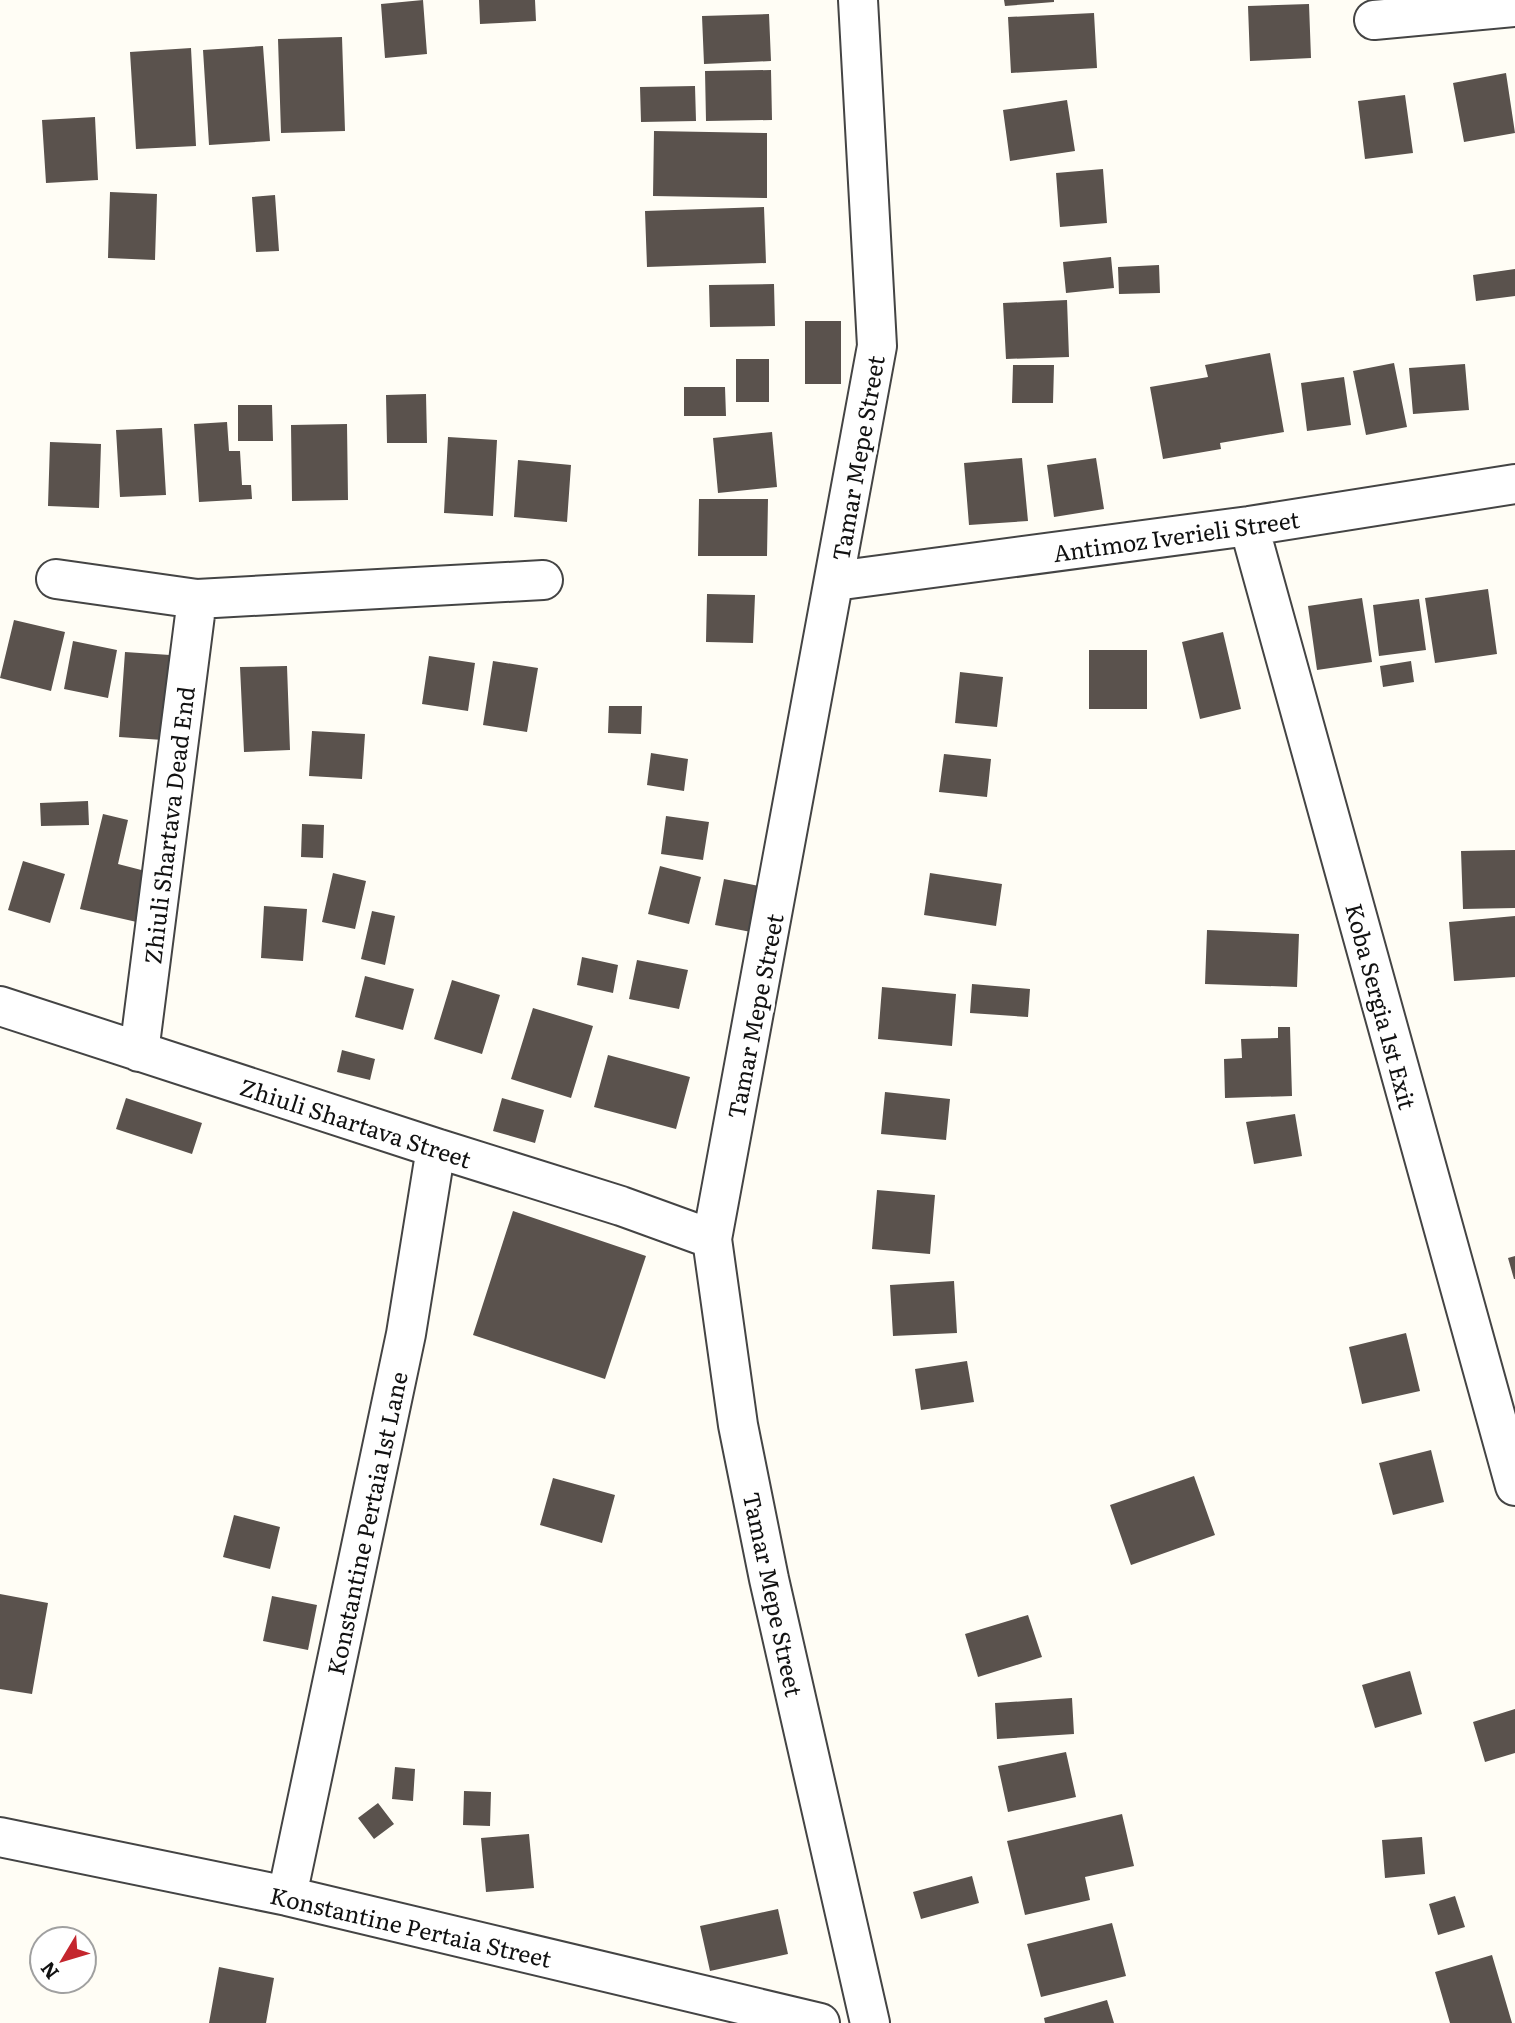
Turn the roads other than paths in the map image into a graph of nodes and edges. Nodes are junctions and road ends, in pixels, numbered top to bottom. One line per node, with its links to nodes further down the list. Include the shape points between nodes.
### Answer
1 (858, 0): 8 (street, Tamar Mepe Street, via 877,346)
2 (1515, 7): 3 (street)
3 (1374, 20)
4 (1515, 484): 5 (street, Antimoz Iverieli Street)
5 (1249, 526): 8 (street, Antimoz Iverieli Street); 14 (street, Koba Sergia 1st Exit)
6 (56, 579): 9 (street)
7 (544, 580): 9 (street)
8 (835, 581): 13 (street, Tamar Mepe Street)
9 (197, 599): 11 (street, Zhiuli Shartava Dead End)
10 (0, 1006): 11 (street, Zhiuli Shartava Street)
11 (139, 1052): 12 (street, Zhiuli Shartava Street)
12 (436, 1148): 13 (street, Zhiuli Shartava Street); 16 (street, Konstantine Pertaia 1st Lane, via 407,1334)
13 (712, 1239): 18 (street, Tamar Mepe Street, via 738,1424 769,1579)
14 (1515, 1486)
15 (0, 1837): 16 (street, Konstantine Pertaia Street)
16 (287, 1896): 17 (street, Konstantine Pertaia Street)
17 (820, 2023)
18 (870, 2023)

